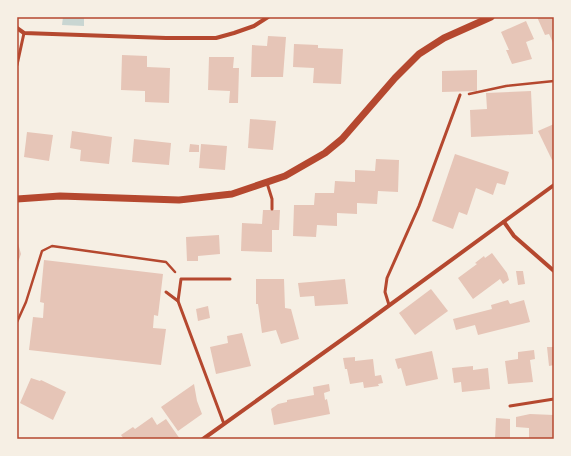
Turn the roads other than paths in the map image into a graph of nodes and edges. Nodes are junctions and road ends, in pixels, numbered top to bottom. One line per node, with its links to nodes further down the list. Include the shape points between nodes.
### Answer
1 (268, 17): 4 (street, via 254,26 216,38)
2 (491, 17): 7 (street, via 444,38 419,54 342,139 325,153 285,176)
3 (17, 28): 4 (street)
4 (24, 33): 5 (lane)
5 (17, 65)
6 (460, 95): 16 (lane, via 419,206 387,278 385,292)
7 (267, 183): 9 (street, via 232,194 179,200 60,196); 10 (lane)
8 (554, 185): 11 (street)
9 (17, 199)
10 (272, 209)
11 (504, 222): 12 (street, via 514,236); 16 (street)
12 (554, 272)
13 (230, 279): 15 (lane, via 181,279)
14 (166, 292): 15 (lane)
15 (178, 300): 19 (lane)
16 (389, 305): 19 (street)
17 (554, 399): 18 (lane)
18 (510, 406)
19 (224, 424): 20 (street)
20 (203, 439)

